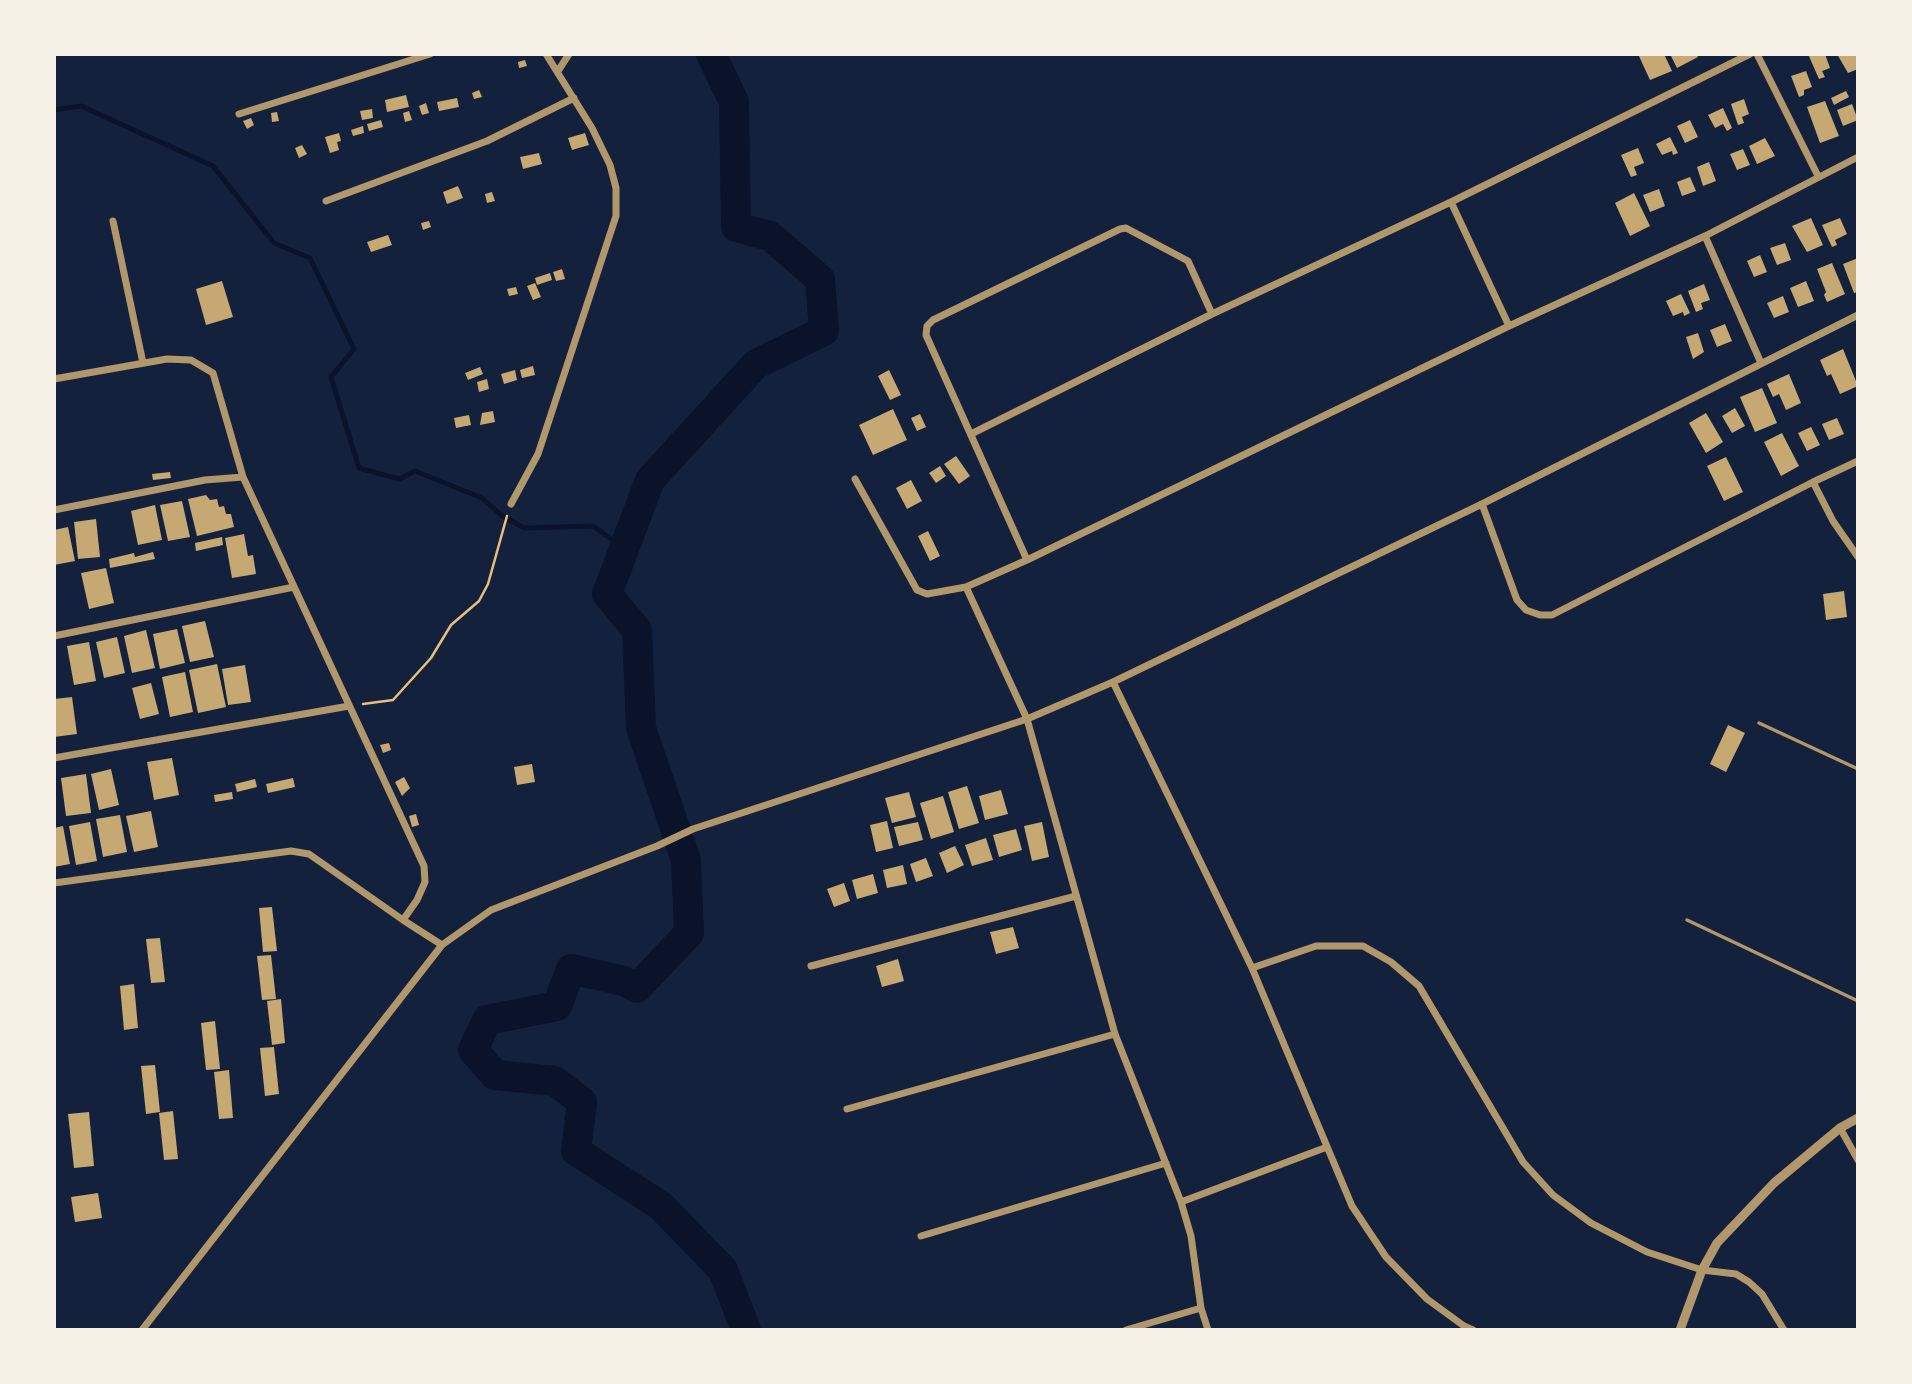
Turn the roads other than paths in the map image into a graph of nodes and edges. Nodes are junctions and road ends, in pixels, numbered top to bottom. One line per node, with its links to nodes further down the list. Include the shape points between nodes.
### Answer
1 (430, 54): 8 (street)
2 (546, 54): 6 (street)
3 (569, 54): 6 (street)
4 (1750, 54): 12 (street)
5 (1757, 54): 10 (street)
6 (558, 71): 7 (street)
7 (574, 98): 11 (street, via 486,141); 26 (street, via 610,166 616,216 538,454)
8 (239, 114)
9 (1858, 157): 10 (street)
10 (1818, 176): 14 (street)
11 (326, 201)
12 (1451, 202): 15 (street); 17 (street)
13 (113, 221): 18 (street)
14 (1705, 236): 17 (street); 19 (street)
15 (1212, 314): 21 (street); 21 (street, via 1188,261 1126,228 933,320 926,335)
16 (1858, 315): 19 (street)
17 (1509, 326): 30 (street)
18 (142, 363): 20 (street); 23 (street, via 191,360 213,373)
19 (1761, 363): 27 (street)
20 (54, 379)
21 (971, 434): 30 (street)
22 (1858, 461): 25 (street)
23 (243, 477): 28 (street, via 205,480); 31 (street)
24 (855, 479): 32 (street, via 918,590 927,594)
25 (1813, 482): 27 (street, via 1552,615 1526,610 1517,600); 29 (street)
26 (511, 504)
27 (1482, 504): 34 (street)
28 (54, 510)
29 (1858, 557)
30 (1027, 560): 32 (street)
31 (294, 587): 33 (street); 35 (street)
32 (966, 587): 36 (street)
33 (54, 636)
34 (1113, 682): 36 (street); 46 (street)
35 (349, 706): 38 (street); 42 (street, via 424,866 425,882)
36 (1027, 719): 41 (street); 44 (street, via 692,830 491,910)
37 (1759, 723): 39 (lane)
38 (54, 758)
39 (1858, 769)
40 (54, 883): 42 (street, via 291,851 309,854)
41 (1076, 896): 45 (street); 48 (street)
42 (403, 920): 44 (street)
43 (1687, 920): 47 (lane)
44 (442, 945): 59 (street)
45 (811, 966)
46 (1252, 968): 52 (street); 57 (street, via 1316,946 1363,946 1391,961 1419,986 1523,1162 1553,1195 1591,1223 1647,1252)
47 (1858, 1001)
48 (1115, 1034): 49 (street); 54 (street)
49 (847, 1108)
50 (1858, 1118): 51 (street)
51 (1840, 1128): 53 (street); 57 (street, via 1774,1183 1717,1243)
52 (1327, 1147): 55 (street); 62 (street, via 1352,1206 1386,1256 1427,1299)
53 (1858, 1160)
54 (1166, 1163): 55 (street); 56 (street)
55 (1181, 1202): 58 (street, via 1191,1236)
56 (920, 1236)
57 (1702, 1270): 63 (street); 64 (street, via 1736,1274 1749,1282)
58 (1201, 1308): 60 (street); 61 (street)
59 (142, 1330)
60 (1126, 1330)
61 (1208, 1330)
62 (1473, 1330)
63 (1680, 1330)
64 (1784, 1330)

